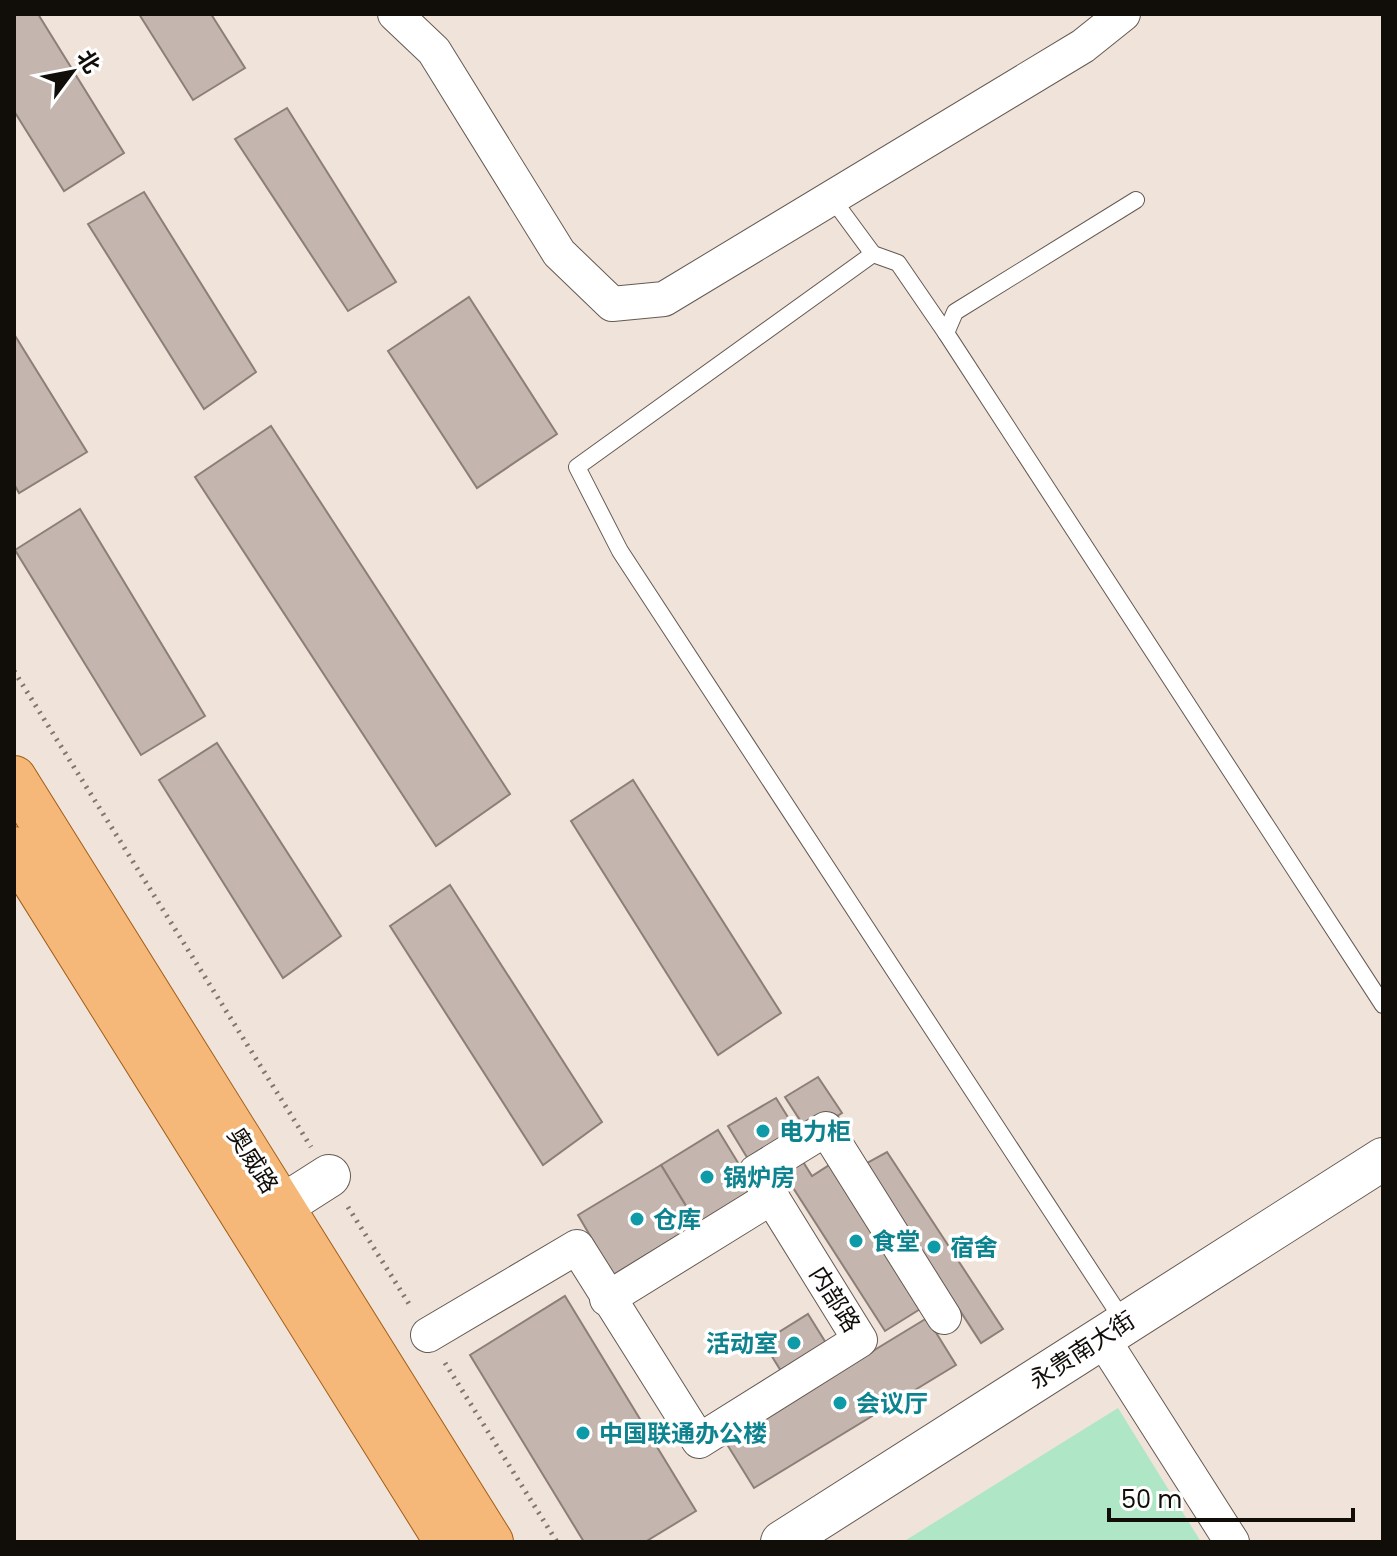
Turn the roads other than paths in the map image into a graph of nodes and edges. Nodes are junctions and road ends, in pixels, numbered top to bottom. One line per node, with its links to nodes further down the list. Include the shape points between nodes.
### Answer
1 (395, 14): 3 (street, via 434,51 559,253 612,304 664,299)
2 (1123, 14): 3 (street, via 1083,46)
3 (831, 197): 5 (lane)
4 (1136, 200): 6 (lane, via 955,312)
5 (873, 254): 6 (lane, via 898,263); 16 (lane, via 577,467 620,551)
6 (946, 333): 9 (lane)
7 (14, 778): 13 (main road, 奥威路)
8 (14, 849): 18 (main road, 奥威路)
9 (1383, 1005)
10 (1383, 1159): 16 (street, 永贵南大街)
11 (329, 1176): 13 (street)
12 (772, 1197): 14 (street); 14 (street, 内部路, via 860,1340 699,1441); 15 (street, via 756,1172 826,1129)
13 (282, 1206): 19 (main road, 奥威路)
14 (607, 1299): 17 (street, 内部路, via 577,1247)
15 (944, 1317)
16 (1114, 1330): 20 (street, 永贵南大街); 21 (street)
17 (428, 1335)
18 (447, 1542)
19 (491, 1542)
20 (782, 1542)
21 (1232, 1542)

